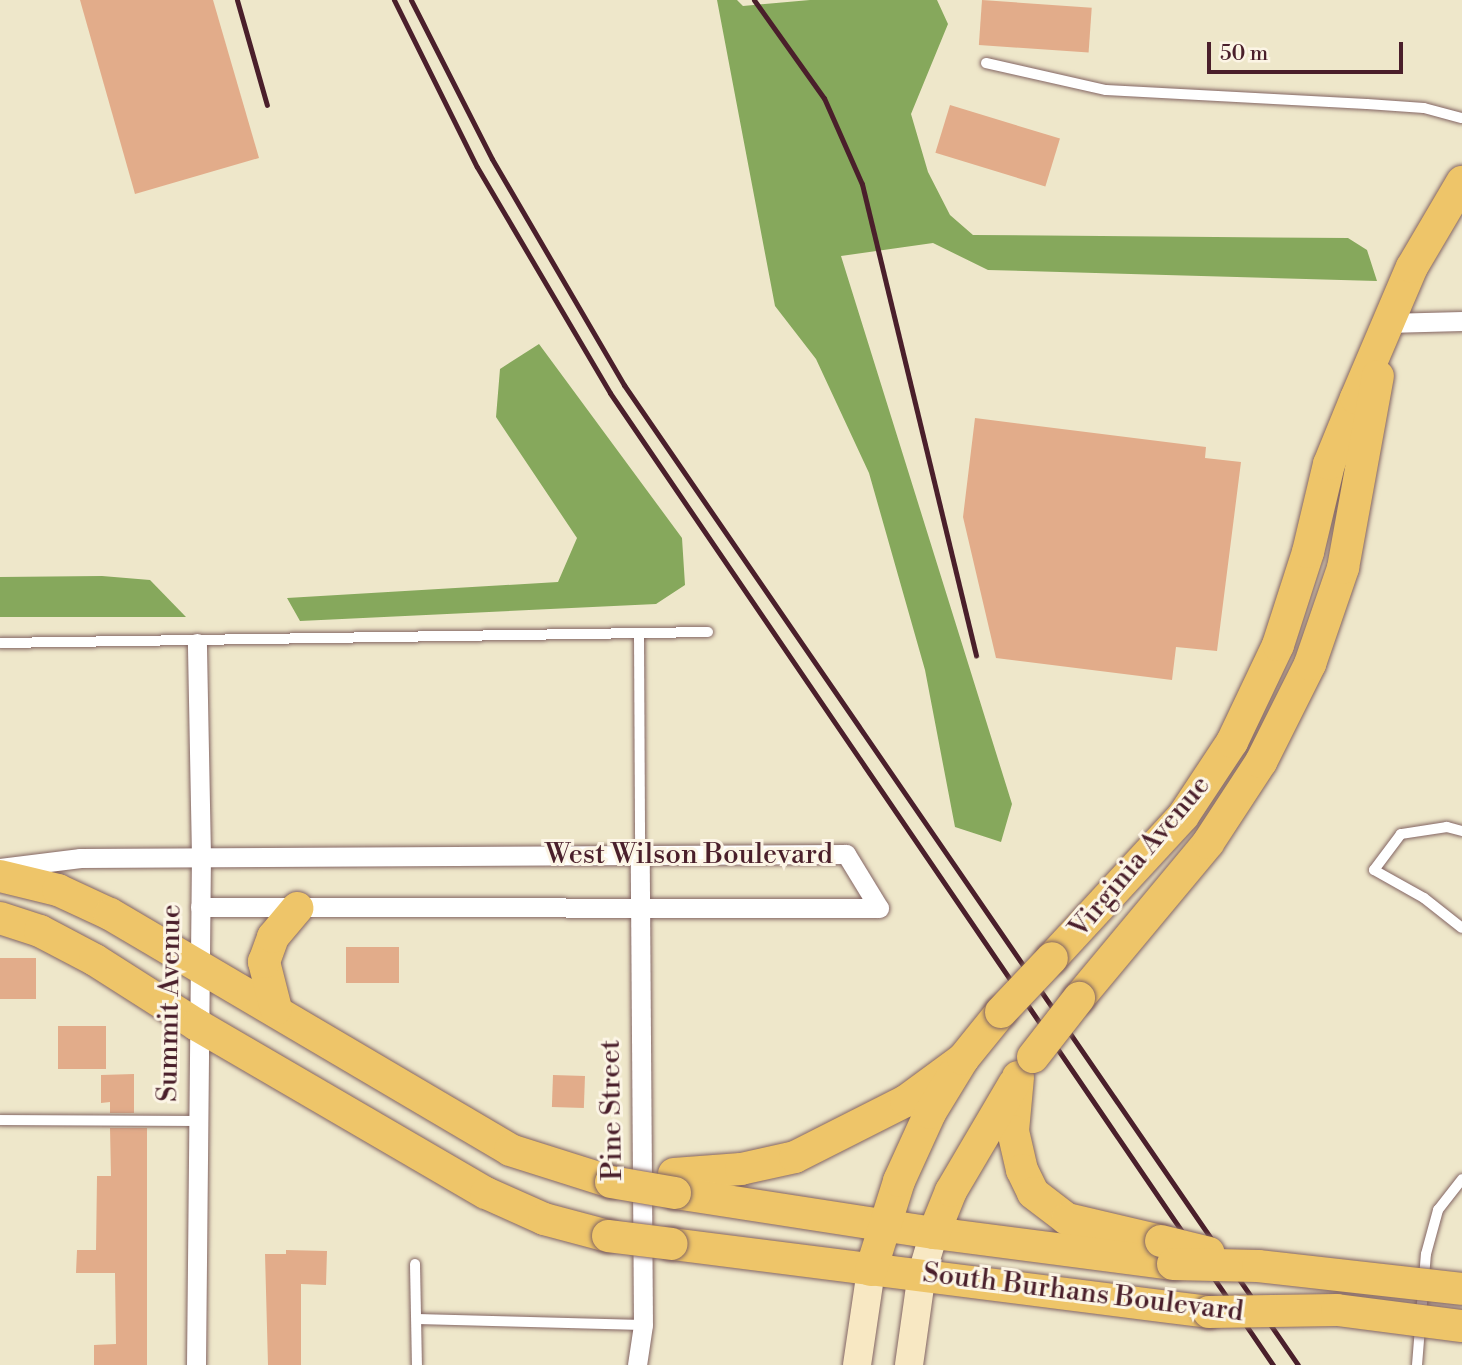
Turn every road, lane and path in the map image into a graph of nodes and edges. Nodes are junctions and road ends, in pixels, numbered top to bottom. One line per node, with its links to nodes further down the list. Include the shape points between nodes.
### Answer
1 (986, 63): 2 (lane, via 1106,90 1376,104 1424,108)
2 (1462, 118)
3 (1462, 182): 5 (main road, Virginia Avenue, via 1412,267)
4 (1462, 321): 5 (street)
5 (1387, 323): 23 (main road, Virginia Avenue, bridge, via 1329,464 1308,552 1278,645 1232,743 1183,816); 24 (main road, Virginia Avenue, bridge, via 1343,568 1310,664 1261,762 1208,843)
6 (708, 632): 7 (lane)
7 (639, 636): 9 (lane); 11 (lane)
8 (0, 643): 9 (lane)
9 (197, 643): 12 (street, Summit Avenue)
10 (1462, 831): 19 (lane, via 1447,827 1401,834 1374,870 1424,898)
11 (640, 854): 12 (street, West Wilson Boulevard); 17 (street, Pine Street); 17 (street, West Wilson Boulevard, via 846,854 879,908)
12 (201, 856): 13 (street, West Wilson Boulevard, via 80,858); 15 (street, Summit Avenue)
13 (0, 868)
14 (0, 876): 20 (main road, via 58,890)
15 (200, 908): 16 (street, West Wilson Boulevard); 20 (street, Summit Avenue)
16 (298, 908): 17 (street, West Wilson Boulevard); 21 (main road, via 273,937 264,962)
17 (638, 908): 37 (street, Pine Street)
18 (0, 918): 22 (main road, via 40,931 83,954)
19 (1462, 928)
20 (199, 965): 21 (main road); 22 (street, Summit Avenue)
21 (276, 1009): 28 (main road, via 510,1150 559,1169)
22 (197, 1026): 26 (street, Summit Avenue); 33 (main road, bridge, via 486,1193 544,1219 608,1236)
23 (963, 1059): 28 (main road, via 906,1101 795,1157); 29 (main road, Virginia Avenue, via 925,1124)
24 (1026, 1067): 30 (main road, Virginia Avenue, via 951,1191); 31 (main road, via 1013,1131 1033,1193 1067,1219)
25 (0, 1120): 26 (lane)
26 (195, 1121): 39 (street, Summit Avenue)
27 (1462, 1179): 44 (lane, via 1438,1210 1426,1254)
28 (674, 1183): 29 (main road)
29 (884, 1223): 30 (main road); 33 (main road, Virginia Avenue)
30 (934, 1233): 31 (main road, South Burhans Boulevard); 34 (main road, Virginia Avenue)
31 (1167, 1252): 35 (main road, South Burhans Boulevard, bridge)
32 (415, 1264): 36 (lane)
33 (871, 1270): 34 (main road, South Burhans Boulevard); 42 (main road, Virginia Avenue)
34 (922, 1273): 38 (main road, South Burhans Boulevard, bridge, via 1209,1312 1337,1310); 43 (main road, Virginia Avenue)
35 (1462, 1289)
36 (417, 1319): 37 (lane); 40 (lane)
37 (643, 1325): 41 (street, Pine Street)
38 (1462, 1326)
39 (196, 1365)
40 (417, 1365)
41 (638, 1365)
42 (857, 1365)
43 (909, 1365)
44 (1417, 1365)

